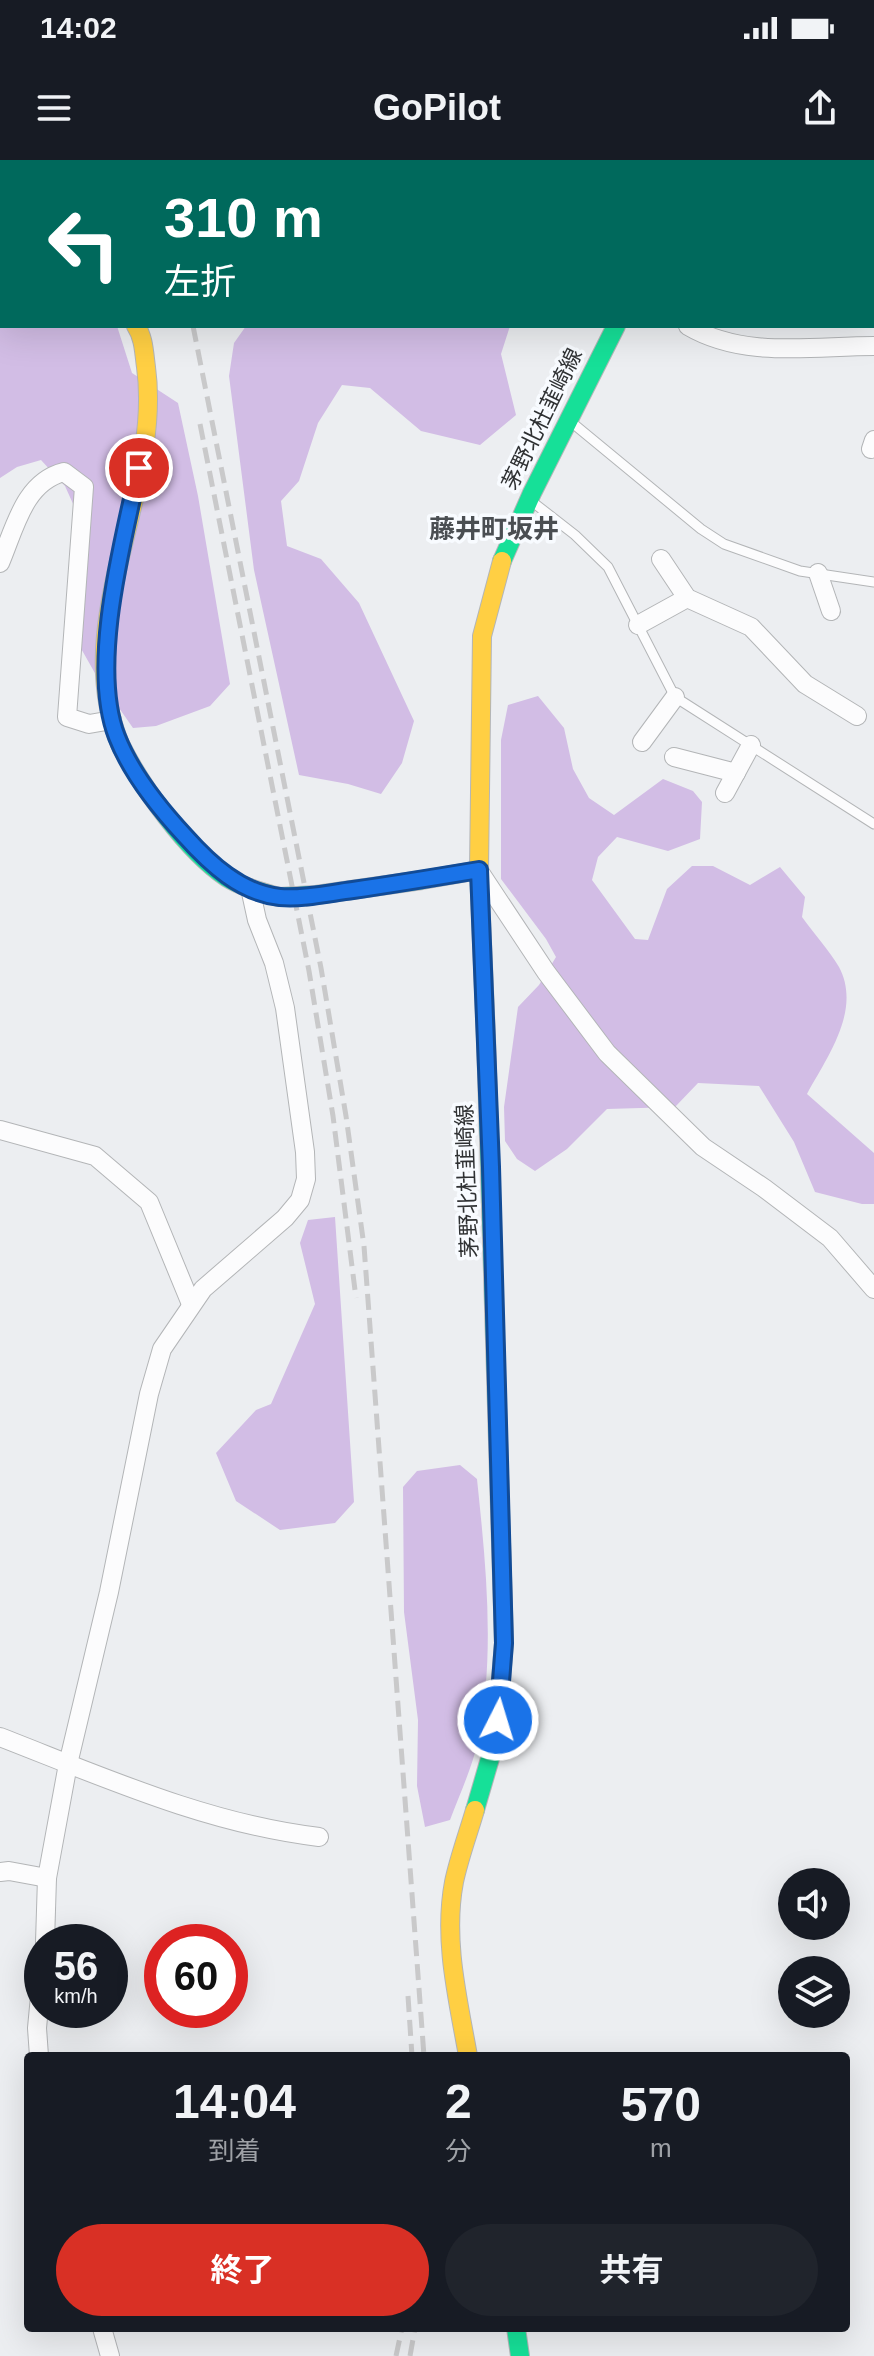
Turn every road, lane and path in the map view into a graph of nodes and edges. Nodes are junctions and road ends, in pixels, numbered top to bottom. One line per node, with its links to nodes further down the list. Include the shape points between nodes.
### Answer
1 (137, 328): 16 (main road, via 149,386 147,434 113,589 106,665)
2 (615, 328): 5 (main road, 茅野北杜韮崎線)
3 (691, 328): 4 (street, via 706,337 764,349)
4 (874, 346)
5 (568, 420): 6 (main road, 茅野北杜韮崎線); 9 (lane, via 724,544)
6 (528, 499): 13 (lane, via 608,567); 23 (main road, 茅野北杜韮崎線, via 498,566 482,636)
7 (661, 559): 11 (street)
8 (0, 563): 16 (street, via 37,485 64,472 84,487 67,717 89,724)
9 (818, 573): 10 (lane); 12 (street)
10 (874, 582)
11 (687, 598): 13 (street); 15 (street, via 751,627 805,684)
12 (831, 611)
13 (638, 625): 14 (lane)
14 (675, 697): 17 (street); 18 (lane)
15 (857, 716)
16 (112, 720): 24 (main road, via 128,761 173,823 227,877)
17 (642, 742)
18 (751, 745): 20 (street); 22 (lane)
19 (674, 757): 20 (street)
20 (736, 773): 21 (street)
21 (725, 793)
22 (874, 824)
23 (479, 870): 24 (main road, bridge, via 316,895 279,897); 26 (street, via 607,1053 703,1147 830,1238); 36 (main road, 茅野北杜韮崎線, via 504,1643 496,1738 454,1883 450,1925)
24 (250, 888): 27 (street, via 285,1008 306,1179 300,1200 285,1218)
25 (0, 1130): 27 (street, via 95,1156 149,1202)
26 (873, 1284)
27 (191, 1304): 29 (street, via 162,1349 149,1394)
28 (0, 1737): 29 (street)
29 (68, 1764): 30 (street, via 210,1813); 32 (street)
30 (319, 1837)
31 (0, 1872): 32 (street)
32 (47, 1878): 33 (street)
33 (46, 1924)
34 (37, 2028): 35 (street)
35 (39, 2052)
36 (467, 2052)
37 (103, 2332): 39 (street)
38 (517, 2332): 40 (main road)
39 (110, 2356)
40 (520, 2356)

